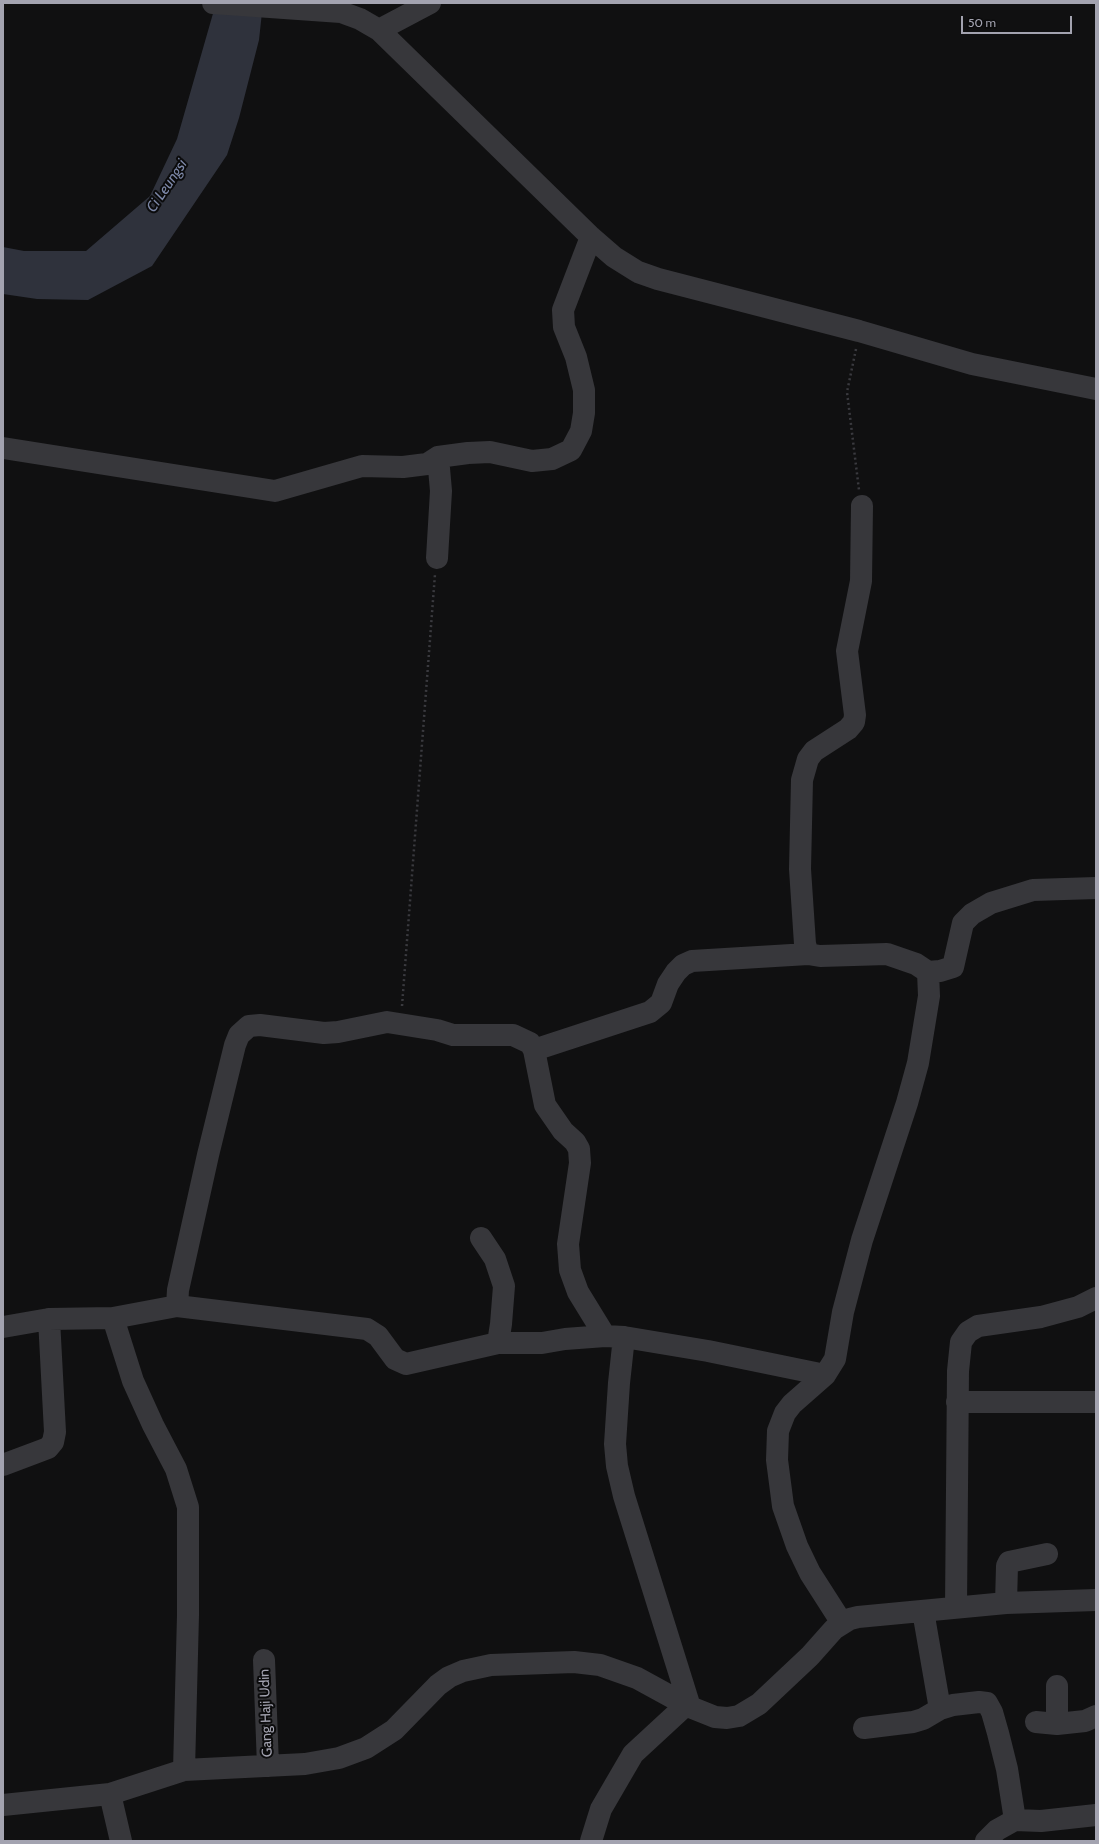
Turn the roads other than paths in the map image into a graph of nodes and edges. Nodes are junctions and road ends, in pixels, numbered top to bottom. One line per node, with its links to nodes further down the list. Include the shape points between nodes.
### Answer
1 (213, 3): 3 (street, via 341,12)
2 (430, 3): 3 (street)
3 (379, 30): 4 (street)
4 (591, 237): 5 (street, via 614,257 638,272 658,279 860,331 972,364); 7 (street, via 564,310 564,326 576,357 585,402 581,431 571,450 552,460 532,461 490,452 468,452)
5 (1096, 389)
6 (3, 448): 7 (street, via 274,491 362,466 399,468 427,464)
7 (438, 457): 9 (street, via 441,490)
8 (862, 506): 11 (street, via 861,582 847,651 854,722 848,729 814,751 808,759 802,780 800,869 805,944)
9 (437, 558)
10 (1096, 888): 12 (street, via 1033,890 991,903 972,914 963,924 953,967)
11 (808, 954): 12 (street, via 887,954 916,964); 13 (street, via 692,961 676,972 661,1003 650,1012)
12 (928, 972): 22 (street, via 928,1010 918,1063 862,1240 843,1312 835,1360)
13 (534, 1050): 16 (street, via 530,1043 513,1035 453,1035 387,1022 324,1033 260,1025 249,1026 239,1035 235,1045 208,1155 178,1290); 20 (street, via 545,1105 579,1149 580,1163 568,1244 570,1270 578,1292)
14 (481, 1238): 21 (street, via 495,1259 504,1286)
15 (1096, 1298): 23 (street, via 1060,1313 978,1326 968,1332 961,1342)
16 (177, 1306): 17 (street); 21 (street, via 367,1329 378,1336 395,1359 406,1364)
17 (113, 1318): 18 (street); 39 (street, via 133,1381 176,1469 188,1507)
18 (49, 1319): 19 (street); 25 (street, via 55,1432 53,1442 48,1448)
19 (3, 1327)
20 (615, 1336): 21 (street, via 542,1343); 22 (street, via 780,1364); 34 (street, via 619,1382 615,1444 617,1466)
21 (498, 1344)
22 (825, 1375): 31 (street, via 792,1404 781,1418 777,1460 783,1506 797,1546 810,1573)
23 (957, 1402): 24 (street); 29 (street)
24 (1096, 1402)
25 (3, 1465)
26 (1047, 1554): 28 (street, via 1009,1562)
27 (1096, 1600): 28 (street)
28 (1006, 1603): 29 (street)
29 (956, 1607): 30 (street)
30 (923, 1611): 31 (street, via 858,1617); 35 (street)
31 (842, 1623): 34 (street, via 777,1689 747,1712 727,1718 715,1717)
32 (264, 1660): 38 (street, Gang Haji Udin)
33 (1058, 1686): 36 (street, via 1047,1723 1085,1722)
34 (688, 1706): 38 (street, via 637,1678 600,1665 574,1662 491,1665 449,1677 394,1730 366,1748 339,1758 305,1764); 45 (street, via 632,1754 601,1809)
35 (940, 1709): 37 (street, via 913,1722); 43 (street, via 953,1705 987,1703 995,1721 1007,1769)
36 (1096, 1716)
37 (864, 1728)
38 (268, 1766): 39 (street)
39 (184, 1770): 40 (street)
40 (110, 1794): 41 (street); 44 (street)
41 (3, 1805)
42 (1096, 1815): 43 (street, via 1042,1821)
43 (1015, 1820): 46 (street, via 997,1830)
44 (121, 1841)
45 (591, 1841)
46 (986, 1841)

